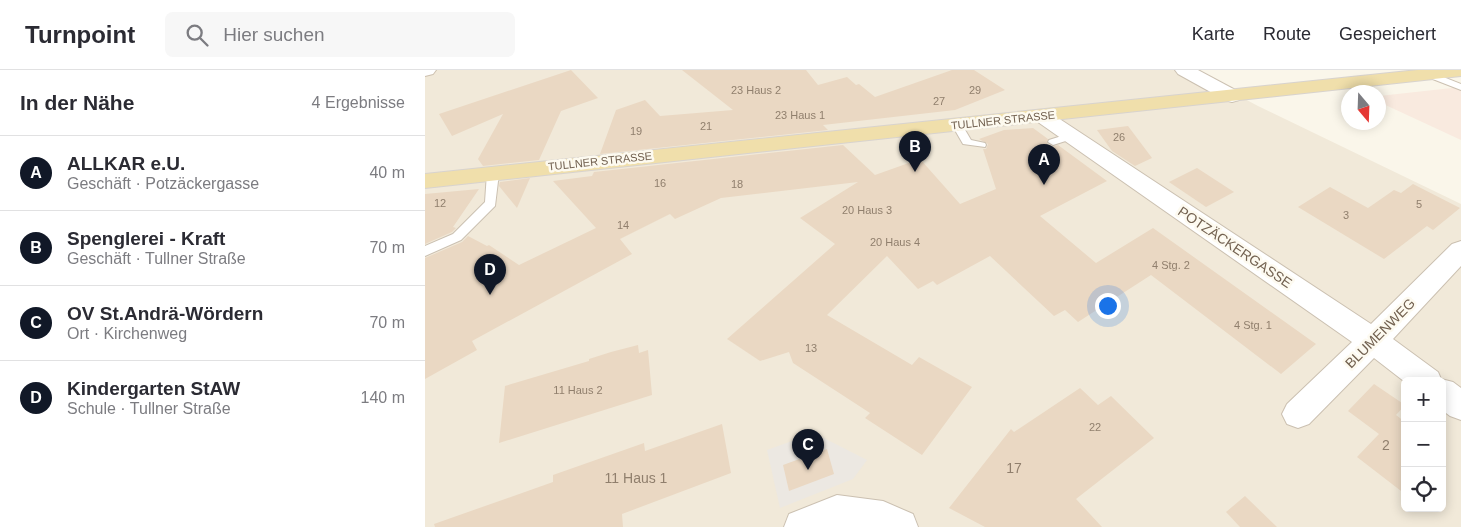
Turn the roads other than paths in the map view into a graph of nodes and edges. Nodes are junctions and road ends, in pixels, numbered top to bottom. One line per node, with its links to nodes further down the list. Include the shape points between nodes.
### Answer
1 (1184, 70): 5 (street)
2 (1461, 70): 3 (main road, TULLNER STRASSE)
3 (1428, 74): 4 (lane); 5 (main road, TULLNER STRASSE)
4 (1461, 87)
5 (1232, 96): 6 (main road, TULLNER STRASSE)
6 (1042, 116): 7 (main road, TULLNER STRASSE); 13 (street, POTZÄCKERGASSE, via 1062,139)
7 (957, 125): 8 (lane, via 967,142); 9 (main road, TULLNER STRASSE)
8 (981, 145)
9 (493, 173): 10 (main road, TULLNER STRASSE); 12 (lane, via 491,203 457,237)
10 (425, 180)
11 (1461, 250): 13 (street, BLUMENWEG)
12 (425, 251)
13 (1373, 341): 14 (street, POTZÄCKERGASSE); 17 (street, BLUMENWEG)
14 (1422, 377)
15 (1446, 395): 16 (street)
16 (1461, 406)
17 (1297, 414)
18 (802, 527): 19 (street, via 837,513 883,518)
19 (899, 527)

